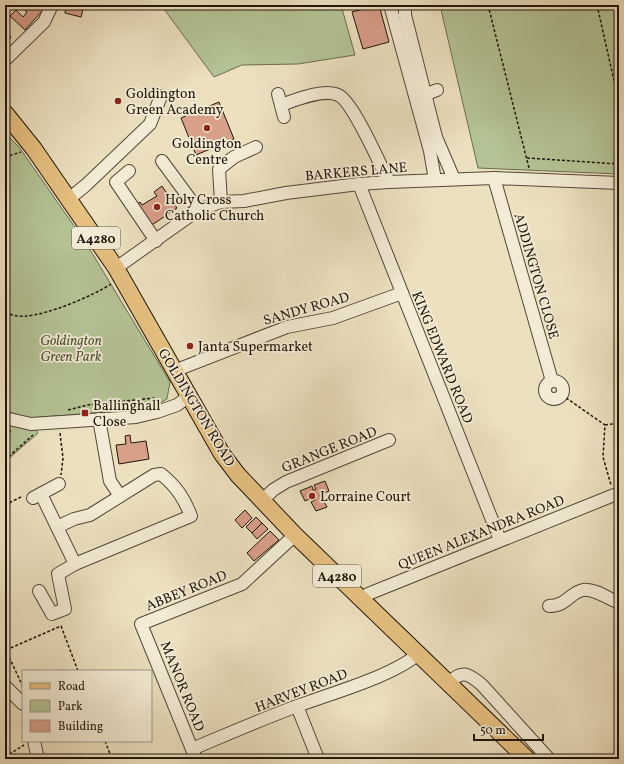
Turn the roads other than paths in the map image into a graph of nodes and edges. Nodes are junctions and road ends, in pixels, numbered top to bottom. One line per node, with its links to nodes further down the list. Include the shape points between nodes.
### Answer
1 (52, 5): 4 (street, via 44,22)
2 (390, 5): 15 (street, via 430,151)
3 (405, 5): 6 (street, via 405,15)
4 (5, 60)
5 (437, 90): 6 (street)
6 (424, 95): 14 (street, via 436,137)
7 (161, 96): 19 (street, via 150,124)
8 (5, 114): 19 (main road, GOLDINGTON ROAD / A4280)
9 (284, 116): 16 (street, via 279,99 321,93 338,95 351,107)
10 (256, 147): 20 (street, via 219,169)
11 (162, 162): 21 (street)
12 (129, 172): 22 (street, via 116,182)
13 (494, 178): 14 (street, BARKERS LANE); 17 (street, BARKERS LANE); 26 (street, ADDINGTON CLOSE, via 552,381 559,382 563,388)
14 (454, 179): 15 (street, BARKERS LANE)
15 (435, 180): 16 (street, BARKERS LANE)
16 (389, 182): 18 (street, BARKERS LANE)
17 (619, 183)
18 (359, 184): 20 (street, BARKERS LANE); 24 (street, KING EDWARD ROAD)
19 (70, 198): 23 (main road, GOLDINGTON ROAD / A4280)
20 (221, 202): 21 (street, BARKERS LANE)
21 (198, 210): 22 (street, BARKERS LANE)
22 (156, 241): 23 (street, BARKERS LANE)
23 (116, 268): 25 (main road, GOLDINGTON ROAD / A4280)
24 (402, 294): 25 (street, SANDY ROAD, via 333,318 287,327); 37 (street, KING EDWARD ROAD)
25 (174, 371): 27 (main road, GOLDINGTON ROAD / A4280)
26 (562, 395)
27 (189, 396): 29 (street, via 177,405 157,412); 34 (main road, GOLDINGTON ROAD / A4280, via 222,454)
28 (5, 418): 29 (street, via 31,424)
29 (99, 419): 33 (street, via 110,481)
30 (389, 440): 34 (street, GRANGE ROAD, via 286,482)
31 (59, 484): 35 (street, via 37,496)
32 (614, 495): 37 (street, QUEEN ALEXANDRA ROAD)
33 (120, 496): 35 (street, via 90,515); 38 (street, via 154,475 161,474 174,485 196,514)
34 (262, 501): 36 (main road, GOLDINGTON ROAD / A4280)
35 (57, 527): 38 (street)
36 (295, 534): 40 (main road, GOLDINGTON ROAD / A4280); 43 (street, ABBEY ROAD, via 242,584)
37 (500, 540): 40 (street, QUEEN ALEXANDRA ROAD, via 368,594)
38 (75, 564): 39 (street, via 58,574 66,609 52,614)
39 (39, 591)
40 (362, 600): 44 (main road, GOLDINGTON ROAD / A4280)
41 (619, 603): 42 (street, via 589,590 583,590 560,605)
42 (549, 606)
43 (141, 624): 50 (street, MANOR ROAD)
44 (418, 654): 45 (main road, GOLDINGTON ROAD / A4280); 48 (street, HARVEY ROAD, via 409,662 375,677)
45 (449, 683): 53 (main road, GOLDINGTON ROAD / A4280); 54 (street, via 454,677 463,674 471,676)
46 (5, 686): 47 (street)
47 (22, 703)
48 (297, 706): 50 (street, HARVEY ROAD); 52 (street)
49 (29, 743): 51 (street)
50 (194, 754)
51 (38, 759)
52 (318, 759)
53 (527, 759)
54 (549, 759)

